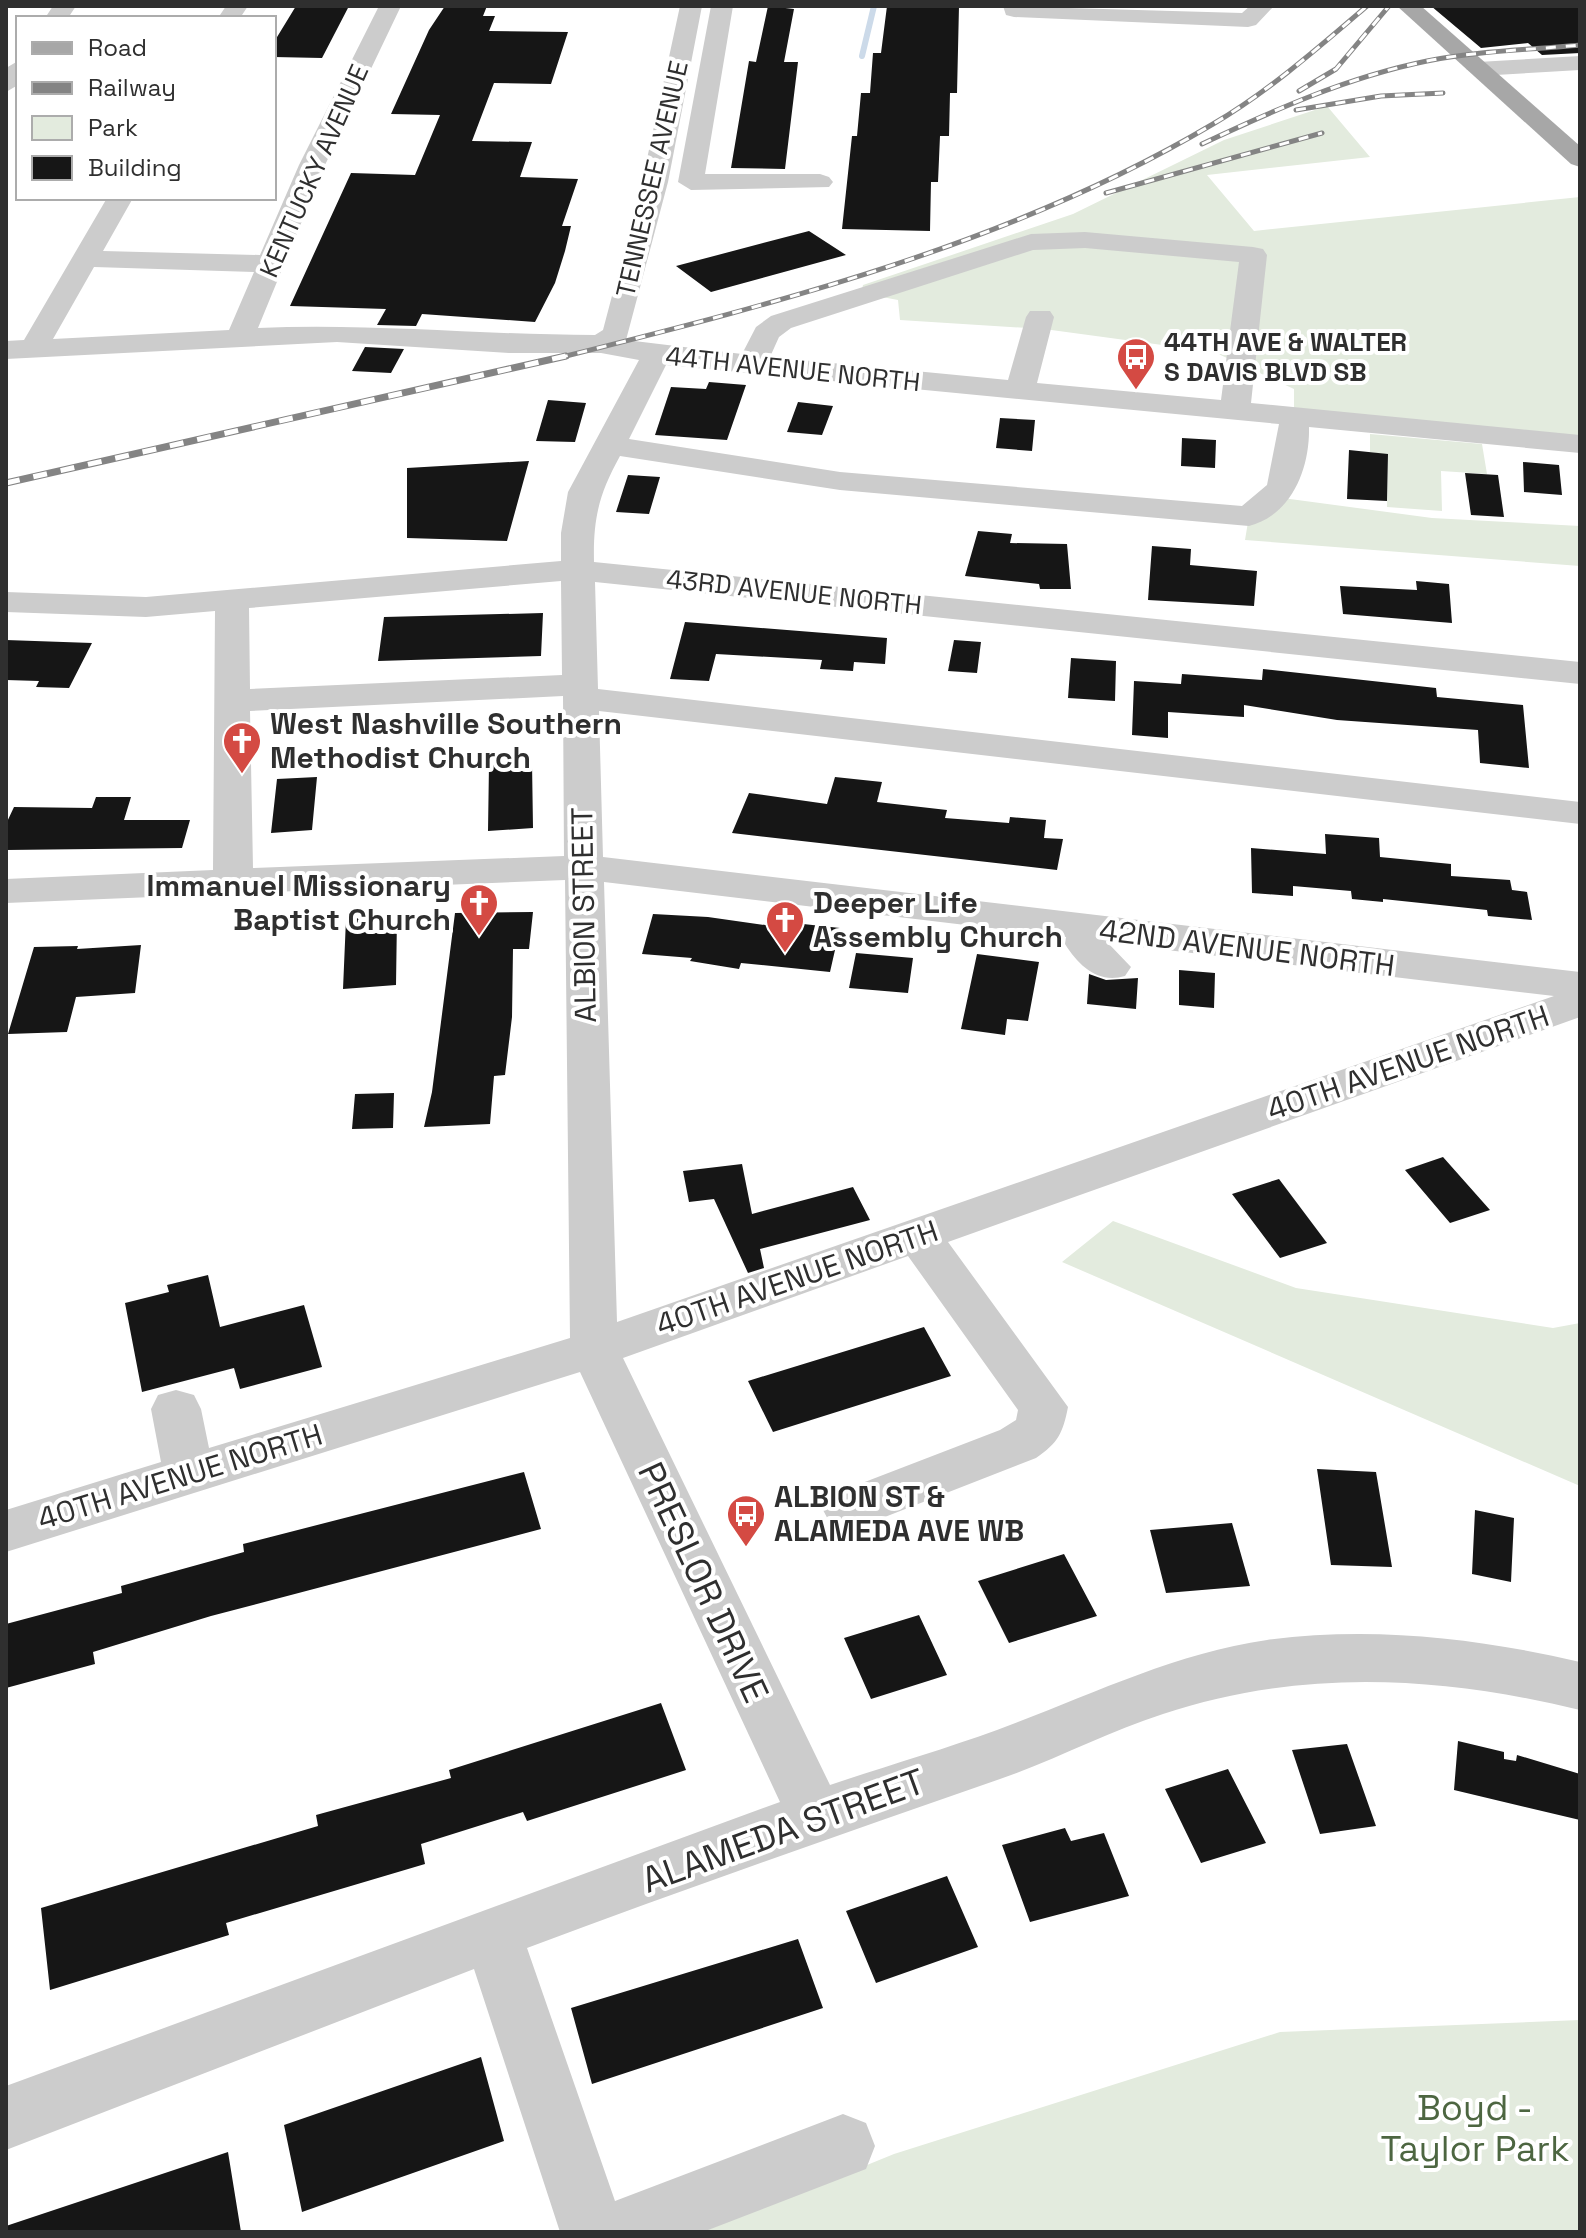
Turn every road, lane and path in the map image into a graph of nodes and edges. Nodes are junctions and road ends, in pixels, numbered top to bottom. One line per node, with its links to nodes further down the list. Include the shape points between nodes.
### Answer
1 (390, 6): 16 (street, KENTUCKY AVENUE, via 312,165)
2 (691, 6): 13 (street, TENNESSEE AVENUE)
3 (722, 6): 10 (street)
4 (1014, 6): 5 (street, via 1248,20)
5 (1263, 6)
6 (1408, 6): 8 (main road)
7 (1580, 63): 8 (street)
8 (1478, 69): 9 (main road)
9 (1580, 159)
10 (691, 182): 11 (street); 13 (street, via 684,203)
11 (820, 182)
12 (119, 200): 14 (street)
13 (648, 208): 20 (street, TENNESSEE AVENUE, via 616,334)
14 (85, 259): 15 (street); 21 (street)
15 (132, 260): 16 (street); 17 (street)
16 (271, 264): 19 (street, KENTUCKY AVENUE)
17 (114, 292)
18 (1040, 317): 24 (street)
19 (240, 337): 20 (street, 44TH AVENUE NORTH, via 337,333); 21 (street, 44TH AVENUE NORTH)
20 (601, 344): 22 (street, 44TH AVENUE NORTH)
21 (20, 350)
22 (656, 355): 23 (street, 44TH AVENUE NORTH); 28 (street, ALBION STREET)
23 (752, 365): 24 (street, 44TH AVENUE NORTH); 25 (street, via 766,333 781,322 1023,243 1085,240 1253,255)
24 (1020, 392): 25 (street, 44TH AVENUE NORTH)
25 (1235, 413): 26 (street, 44TH AVENUE NORTH)
26 (1294, 419): 27 (street, 44TH AVENUE NORTH); 28 (street, via 1282,489 1249,516 840,481)
27 (1580, 444)
28 (611, 445): 29 (street, ALBION STREET, via 584,492)
29 (577, 570): 30 (street, 43RD AVENUE NORTH); 32 (street, 43RD AVENUE NORTH); 33 (street, ALBION STREET)
30 (232, 599): 31 (street, 43RD AVENUE NORTH, via 146,607); 34 (street)
31 (6, 602)
32 (1580, 673)
33 (580, 692): 34 (street); 35 (street); 36 (street, ALBION STREET)
34 (232, 701): 37 (street)
35 (1580, 813)
36 (582, 867): 37 (street, 42ND AVENUE NORTH); 39 (street, 42ND AVENUE NORTH); 44 (street, ALBION STREET)
37 (233, 882): 38 (street, 42ND AVENUE NORTH)
38 (6, 891)
39 (1087, 929): 40 (street, via 1085,944); 41 (street, 42ND AVENUE NORTH)
40 (1110, 967)
41 (1580, 986)
42 (1580, 1002): 43 (street, 40TH AVENUE NORTH)
43 (918, 1235): 44 (street, 40TH AVENUE NORTH); 47 (street, via 1043,1407 1039,1430 1018,1444)
44 (594, 1349): 46 (street, 40TH AVENUE NORTH); 50 (street, PRESLOR DRIVE)
45 (176, 1409): 46 (street)
46 (189, 1473): 48 (street, 40TH AVENUE NORTH)
47 (849, 1510)
48 (6, 1531)
49 (1580, 1686): 50 (street, ALAMEDA STREET, via 1480,1666 1397,1657 1263,1665 1161,1691 1015,1749)
50 (815, 1814): 51 (street, ALAMEDA STREET)
51 (493, 1936): 52 (street, ALAMEDA STREET); 54 (street)
52 (6, 2118)
53 (843, 2146): 55 (street)
54 (593, 2232)
55 (618, 2232)

